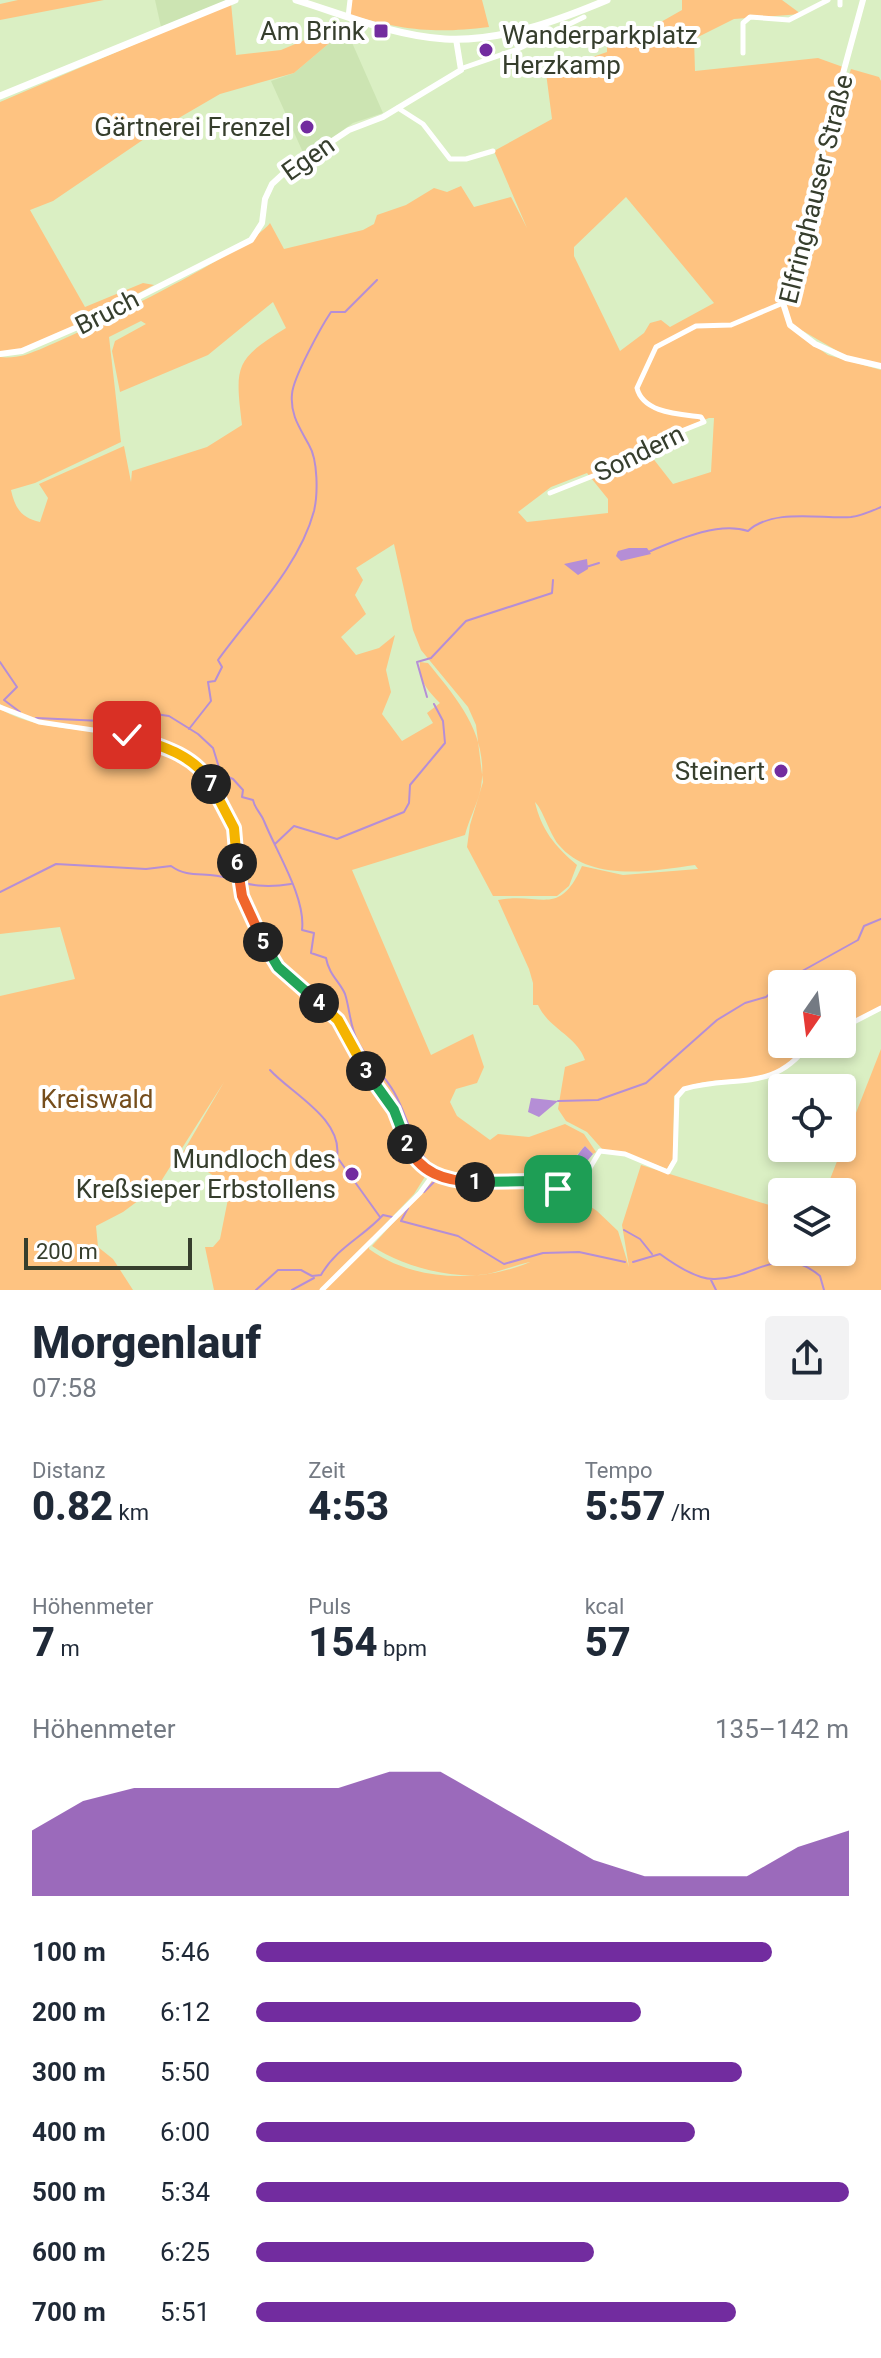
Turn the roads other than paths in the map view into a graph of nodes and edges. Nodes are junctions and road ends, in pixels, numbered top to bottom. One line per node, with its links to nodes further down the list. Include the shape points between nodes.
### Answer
1 (235, 0): 12 (main road)
2 (296, 0): 7 (main road)
3 (350, 0): 7 (street)
4 (607, 0): 9 (main road, via 532,26)
5 (828, 0): 10 (street, via 789,20 750,17 743,23)
6 (863, 0): 16 (street, Elfringhauser Straße)
7 (348, 17): 9 (main road)
8 (584, 17): 11 (street, Egen)
9 (460, 39): 11 (street)
10 (743, 53)
11 (463, 68): 13 (street, Egen)
12 (0, 96)
13 (397, 107): 14 (street, via 423,124 450,159); 15 (street, Egen, via 349,130 284,173 265,199 258,232)
14 (493, 151)
15 (210, 260): 17 (street, Bruch, via 64,333 22,351)
16 (783, 303): 18 (street, Elfringhauser Straße, via 787,322 802,336 838,355); 19 (street, Sondern, via 731,325 696,326 656,347 637,388 642,400 704,422)
17 (0, 354)
18 (881, 366)
19 (550, 493)
20 (0, 707): 24 (street, via 39,722 127,735 175,752 206,774 234,828 242,896 266,949 278,967 338,1020 360,1063 394,1110 415,1161)
21 (881, 1008): 22 (street)
22 (856, 1021)
23 (799, 1058): 24 (street, via 778,1072 742,1082 684,1089 677,1097 675,1160 668,1172 600,1151 588,1171 565,1190 532,1181 471,1182)
24 (433, 1175): 25 (street)
25 (322, 1290)

